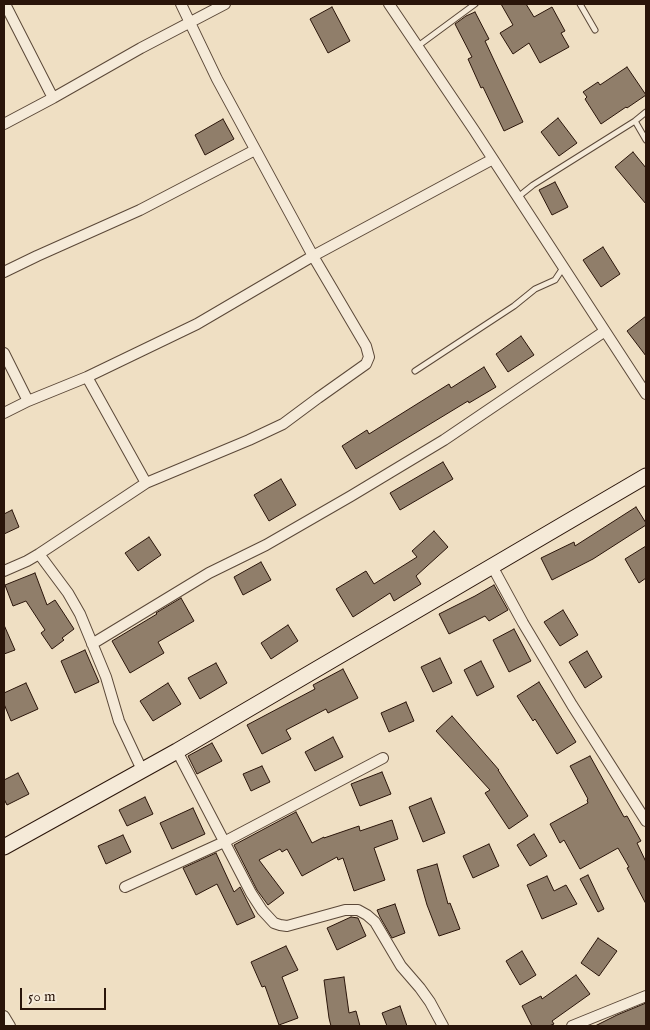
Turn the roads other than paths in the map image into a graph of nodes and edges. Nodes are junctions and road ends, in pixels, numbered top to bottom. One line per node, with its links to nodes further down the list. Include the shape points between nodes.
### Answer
1 (5, 4): 10 (street)
2 (181, 4): 7 (street)
3 (225, 4): 7 (street)
4 (389, 4): 9 (street)
5 (475, 4): 9 (lane)
6 (580, 4): 8 (lane)
7 (189, 22): 10 (street); 15 (street)
8 (595, 30)
9 (418, 46): 16 (street)
10 (53, 98): 13 (street)
11 (646, 112): 12 (lane)
12 (635, 122): 14 (lane); 17 (lane)
13 (4, 124)
14 (646, 140)
15 (256, 150): 18 (street); 20 (street, via 140,210)
16 (493, 159): 17 (street); 18 (street)
17 (518, 197): 19 (street)
18 (313, 256): 24 (street, via 197,324); 29 (street, via 366,346 369,357 366,364 283,424)
19 (564, 268): 21 (street); 23 (lane, via 555,280 535,289)
20 (4, 272)
21 (605, 331): 25 (street); 33 (street, via 436,445 266,545 209,573)
22 (4, 353): 26 (street)
23 (415, 371)
24 (87, 377): 26 (street); 29 (street)
25 (646, 394)
26 (28, 401): 27 (street)
27 (4, 413)
28 (646, 476): 31 (street)
29 (146, 483): 30 (street)
30 (40, 554): 32 (street); 33 (street, via 68,593)
31 (492, 566): 34 (street); 37 (street, via 562,689)
32 (4, 571)
33 (92, 644): 36 (street, via 119,721)
34 (177, 751): 36 (street); 38 (street)
35 (383, 758): 38 (street)
36 (142, 770): 39 (street)
37 (646, 821)
38 (224, 842): 40 (street); 44 (street, via 251,893 274,923 287,926 345,910 358,910 367,915 375,922 400,966 430,1002)
39 (4, 847)
40 (125, 887)
41 (646, 996): 45 (street)
42 (4, 1016): 43 (street)
43 (10, 1026)
44 (443, 1026)
45 (572, 1026)

